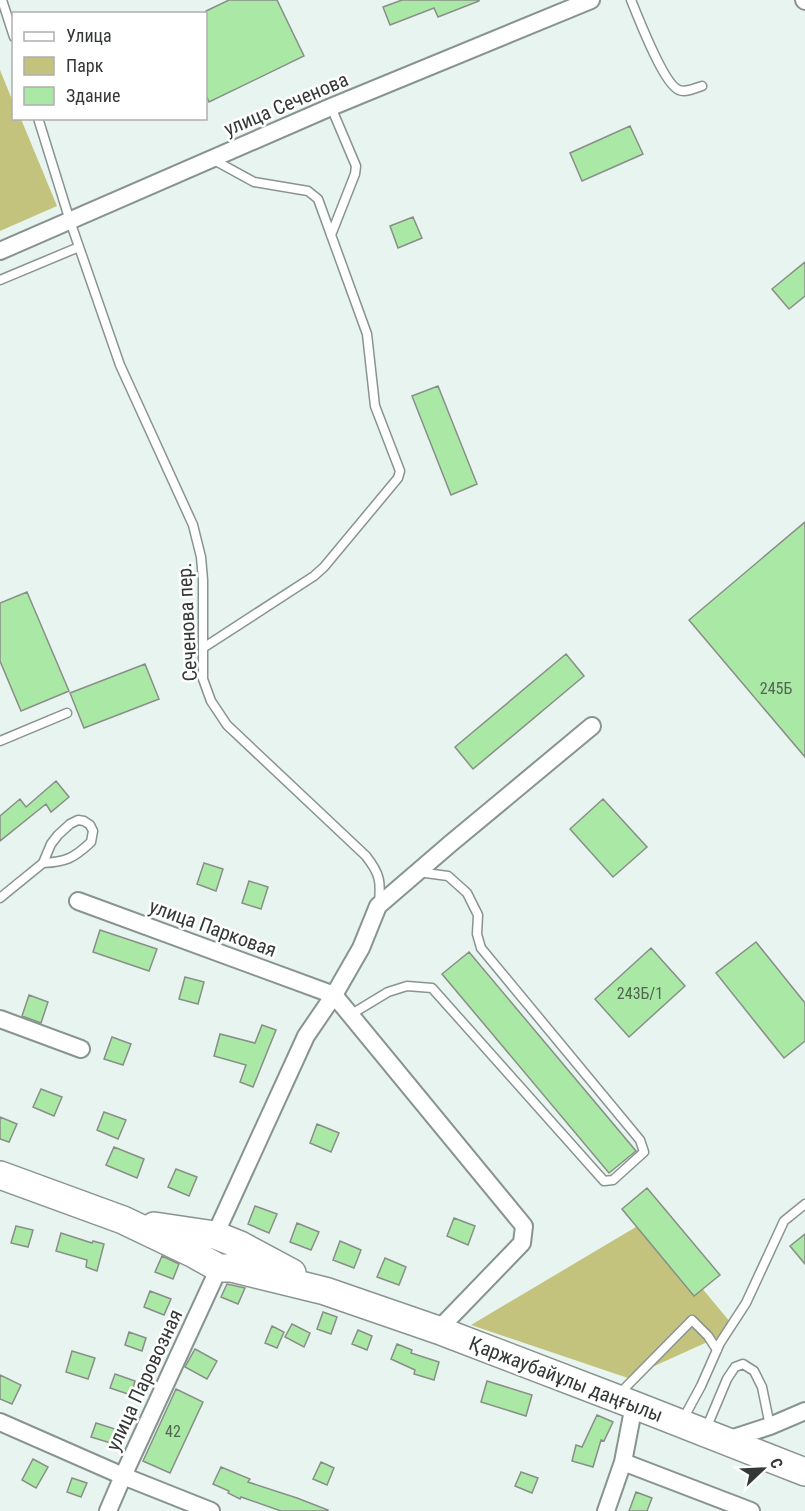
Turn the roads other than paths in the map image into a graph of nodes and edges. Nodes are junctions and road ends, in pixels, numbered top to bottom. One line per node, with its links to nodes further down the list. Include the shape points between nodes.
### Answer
1 (2, 0): 4 (lane)
2 (591, 0): 6 (street, улица Сеченова)
3 (631, 0): 5 (lane, via 657,60 676,89 683,92)
4 (12, 31)
5 (702, 86)
6 (331, 107): 8 (street, улица Сеченова); 10 (lane, via 356,165)
7 (39, 120): 9 (lane, Сеченова пер.)
8 (212, 159): 9 (street, улица Сеченова); 10 (lane, via 254,182 308,191 318,199)
9 (70, 221): 11 (lane, Сеченова пер.); 12 (street, улица Сеченова)
10 (331, 235): 14 (lane, via 367,334 375,406 400,471 398,478 314,576)
11 (79, 247): 13 (lane); 14 (lane, Сеченова пер., via 120,365 193,525 203,580)
12 (0, 251)
13 (0, 280)
14 (203, 648): 22 (lane, Сеченова пер., via 203,679 211,701 227,725 366,856 378,877)
15 (67, 713): 17 (lane)
16 (592, 726): 19 (street)
17 (0, 741)
18 (43, 863): 18 (lane, via 78,855 91,842 90,825 78,820 70,825 51,844); 20 (lane)
19 (417, 872): 22 (street); 24 (lane, via 448,876 467,893 478,915 481,948 640,1140 644,1152 613,1180 604,1181 432,988 407,986 388,992)
20 (0, 898)
21 (78, 901): 23 (street, улица Парковая)
22 (378, 906): 23 (street, via 361,948)
23 (334, 995): 24 (street); 29 (street, via 306,1036)
24 (350, 1015): 31 (street, via 524,1226 522,1243)
25 (0, 1019): 26 (street)
26 (81, 1049)
27 (0, 1175): 29 (highway, Қаржаубайұлы даңғылы, via 123,1221)
28 (805, 1204): 32 (lane, via 784,1221 746,1303)
29 (202, 1240): 30 (highway, Қаржаубайұлы даңғылы)
30 (230, 1260): 31 (highway, Қаржаубайұлы даңғылы); 40 (street, улица Паровозная)
31 (438, 1330): 33 (highway, Қаржаубайұлы даңғылы)
32 (717, 1350): 33 (lane, via 692,1320); 37 (lane, via 701,1386)
33 (625, 1401): 37 (highway, Қаржаубайұлы даңғылы); 38 (street)
34 (805, 1411): 36 (street)
35 (0, 1422): 40 (street)
36 (770, 1426): 37 (street); 37 (lane, via 762,1387 754,1371 742,1364 727,1379)
37 (703, 1432): 39 (highway, Қаржаубайұлы даңғылы)
38 (623, 1462): 43 (street); 44 (street)
39 (805, 1472)
40 (123, 1476): 41 (street, улица Паровозная); 42 (street)
41 (108, 1511)
42 (211, 1511)
43 (606, 1511)
44 (751, 1511)

